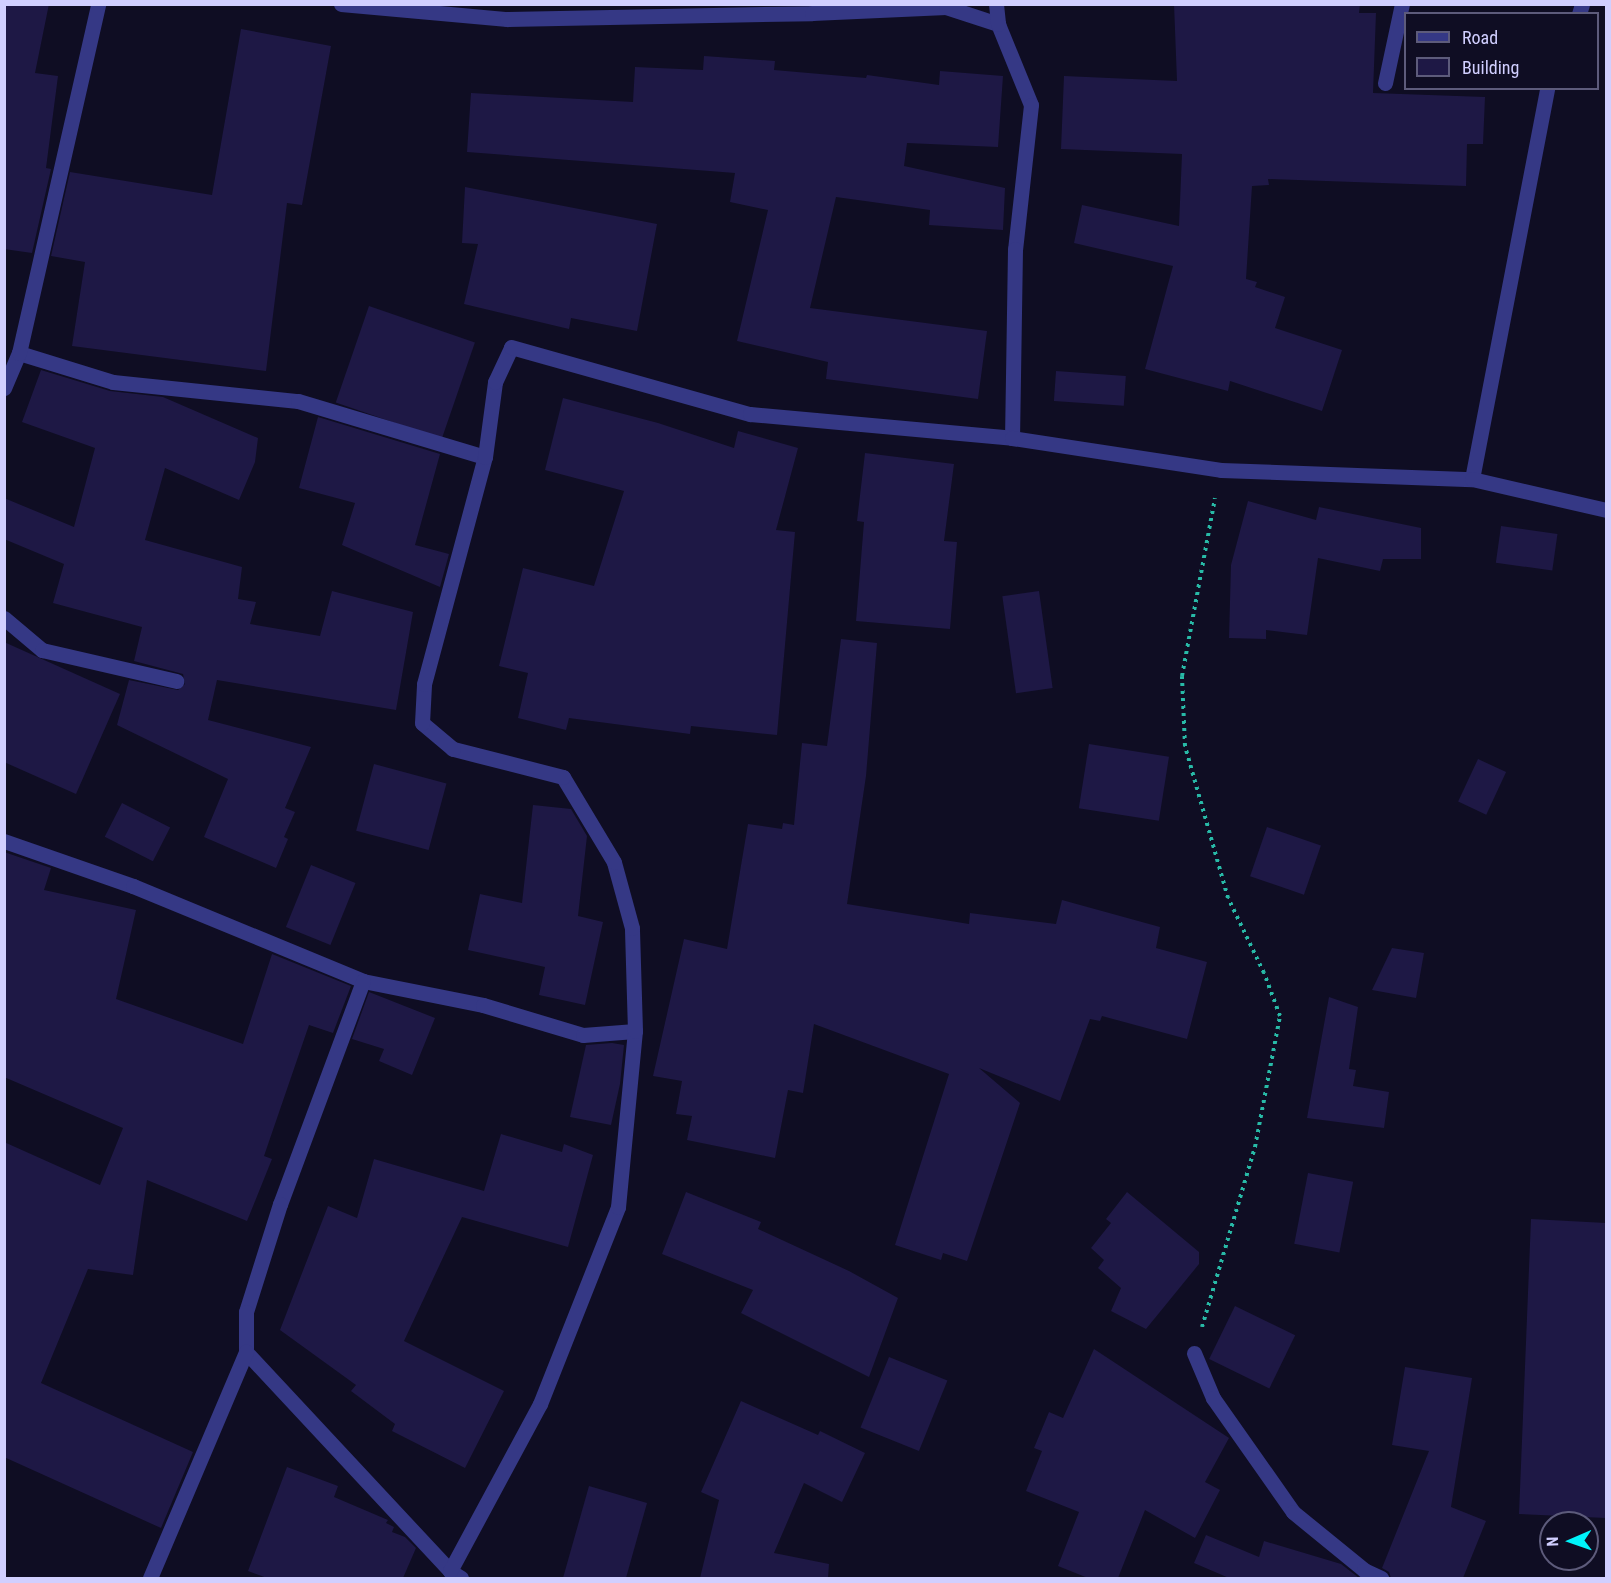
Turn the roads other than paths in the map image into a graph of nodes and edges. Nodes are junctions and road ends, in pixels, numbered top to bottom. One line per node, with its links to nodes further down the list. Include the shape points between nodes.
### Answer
1 (98, 4): 9 (street)
2 (341, 4): 5 (street)
3 (996, 4): 6 (street)
4 (1402, 4): 7 (street)
5 (506, 12): 6 (street, via 812,13 946,6)
6 (998, 24): 11 (street, via 1031,105 1015,249)
7 (1385, 83)
8 (1547, 90): 13 (street)
9 (19, 353): 10 (street); 12 (street, via 113,382 298,401)
10 (4, 388)
11 (1012, 438): 12 (street, via 750,414 511,347 495,382); 13 (street, via 1221,471)
12 (486, 457): 19 (street, via 424,684 422,723 453,748 563,777 614,862 632,928)
13 (1472, 479): 14 (street)
14 (1606, 510)
15 (4, 618): 16 (street, via 42,650)
16 (176, 681)
17 (4, 841): 18 (street, via 134,886)
18 (363, 981): 19 (street, via 483,1005 583,1035); 20 (street, via 280,1204 246,1311)
19 (635, 1031): 22 (street, via 618,1207 540,1404)
20 (246, 1352): 22 (street); 23 (street)
21 (1194, 1353): 24 (street, via 1214,1398 1293,1512 1364,1570)
22 (455, 1575)
23 (150, 1578)
24 (1381, 1578)

